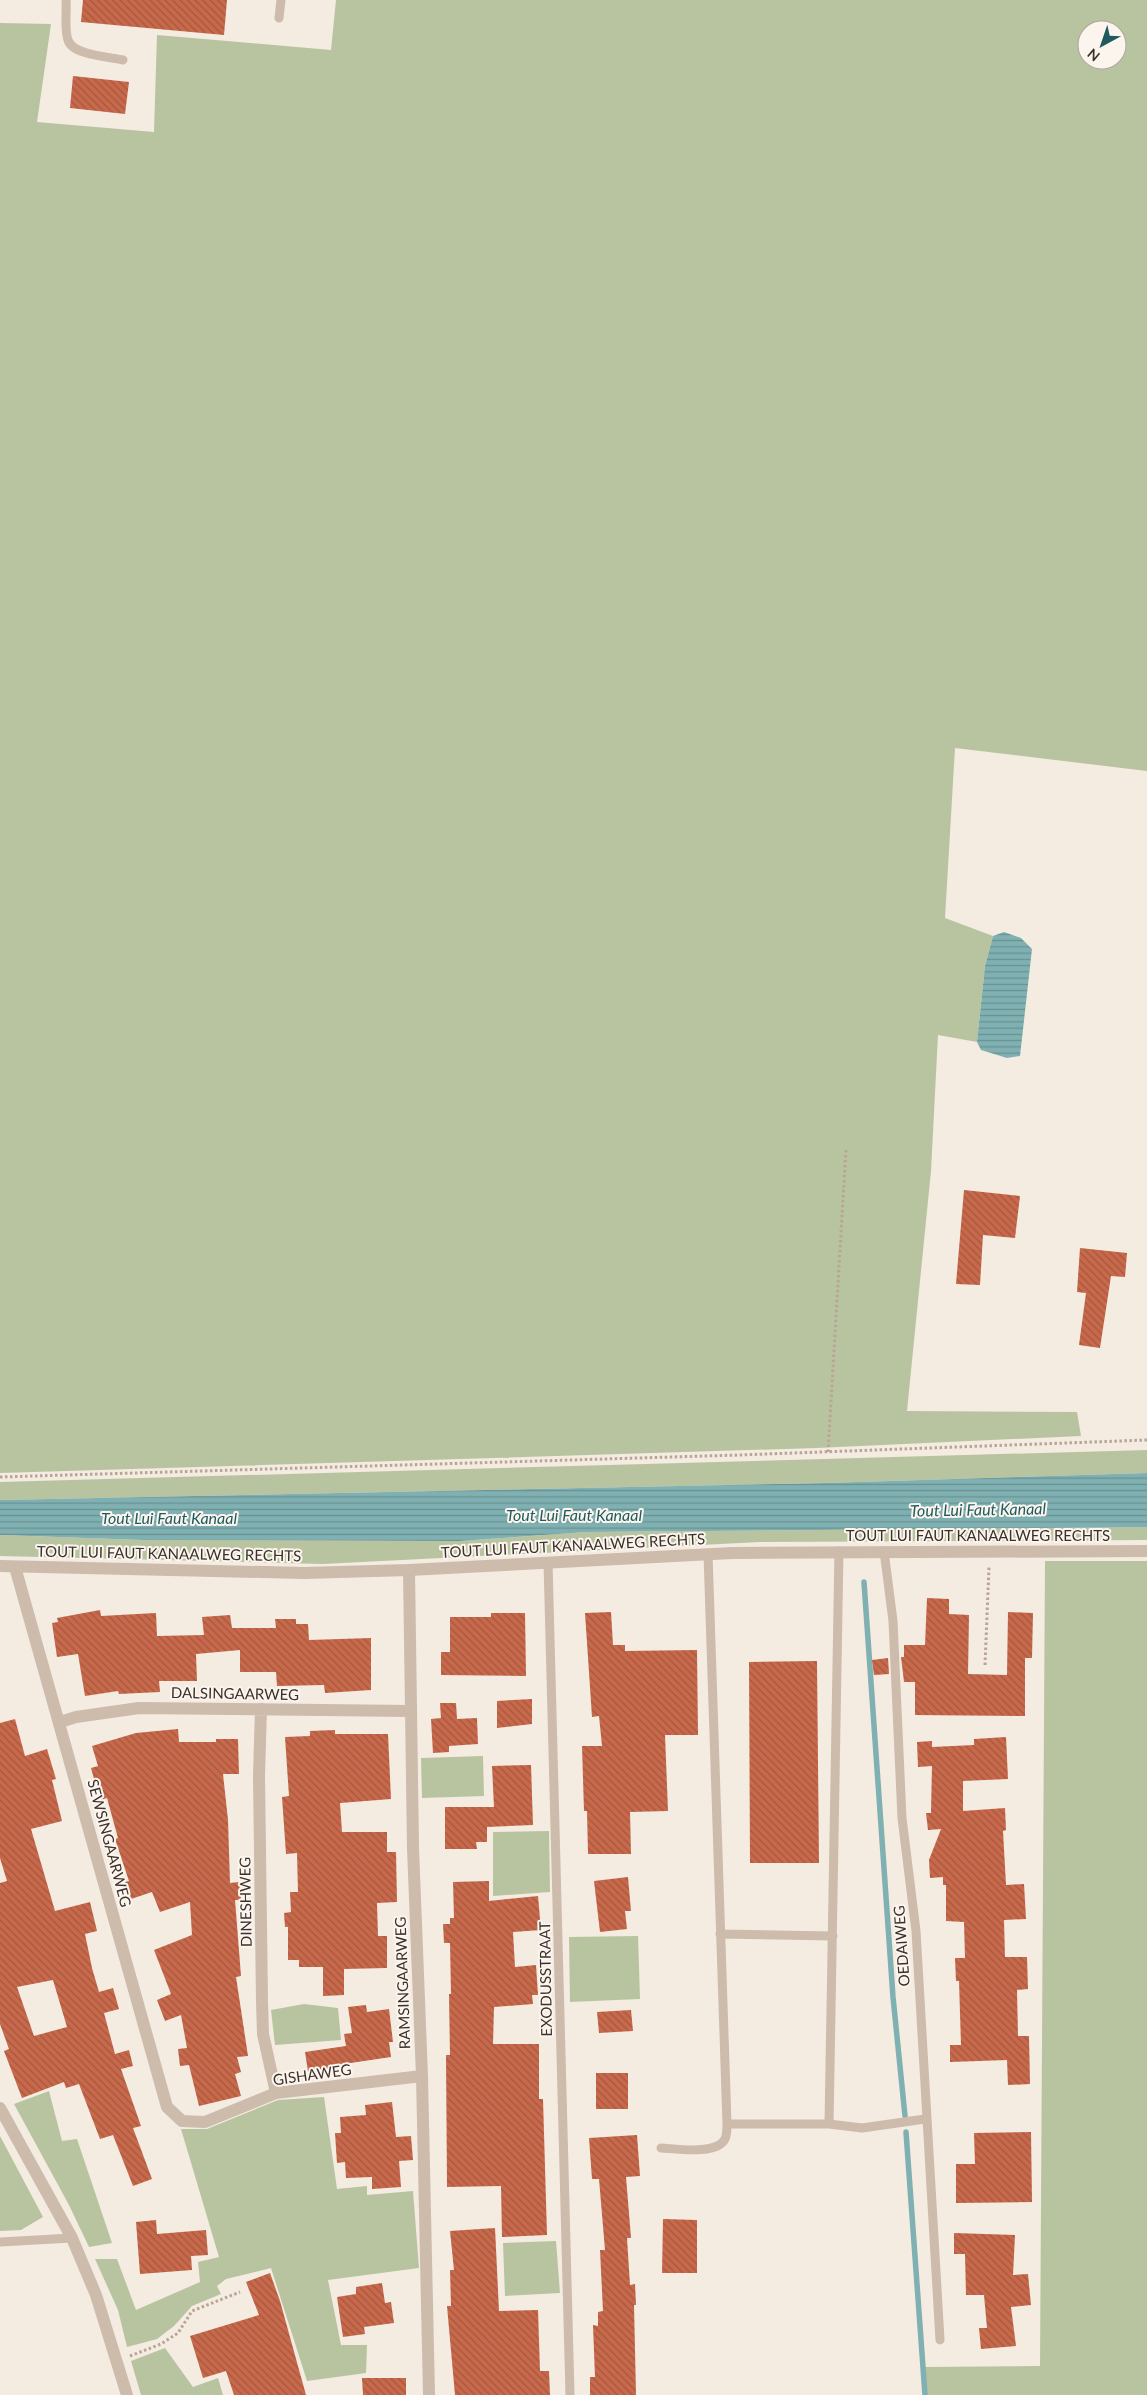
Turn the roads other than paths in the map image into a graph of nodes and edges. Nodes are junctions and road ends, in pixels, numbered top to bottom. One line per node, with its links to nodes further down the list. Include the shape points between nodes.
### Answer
1 (66, 0): 4 (lane, via 68,41 72,47)
2 (281, 0): 3 (lane)
3 (279, 18)
4 (123, 60)
5 (839, 1551): 6 (street, TOUT LUI FAUT KANAALWEG RECHTS); 8 (street, TOUT LUI FAUT KANAALWEG RECHTS); 17 (lane)
6 (884, 1551): 7 (street, TOUT LUI FAUT KANAALWEG RECHTS); 21 (lane, OEDAIWEG, via 893,1621 902,1818 916,1931)
7 (1147, 1551)
8 (708, 1554): 9 (street, TOUT LUI FAUT KANAALWEG RECHTS); 16 (lane)
9 (548, 1562): 12 (street, TOUT LUI FAUT KANAALWEG RECHTS); 31 (lane, EXODUSSTRAAT)
10 (0, 1566): 11 (street, TOUT LUI FAUT KANAALWEG RECHTS)
11 (16, 1567): 12 (street, TOUT LUI FAUT KANAALWEG RECHTS, via 304,1573); 15 (street, SEWSINGAARWEG)
12 (409, 1570): 14 (street, RAMSINGAARWEG)
13 (261, 1709): 14 (street, DALSINGAARWEG); 15 (street, DALSINGAARWEG, via 139,1708); 19 (street, DINESHWEG, via 263,2018)
14 (411, 1711): 18 (street, RAMSINGAARWEG)
15 (60, 1722): 22 (street, SEWSINGAARWEG, via 167,2107)
16 (720, 1934): 17 (lane); 23 (lane)
17 (833, 1936): 24 (lane)
18 (422, 2076): 19 (street, GISHAWEG); 30 (street, RAMSINGAARWEG)
19 (276, 2093): 22 (street, GISHAWEG, via 206,2122)
20 (0, 2108): 26 (street)
21 (925, 2119): 24 (lane, via 869,2128); 28 (lane, OEDAIWEG)
22 (182, 2121)
23 (727, 2124): 24 (lane); 25 (lane, via 726,2138 718,2147)
24 (829, 2124)
25 (662, 2148)
26 (72, 2238): 27 (lane); 29 (street, via 96,2295)
27 (0, 2242)
28 (940, 2340)
29 (127, 2395)
30 (429, 2395)
31 (570, 2395)

